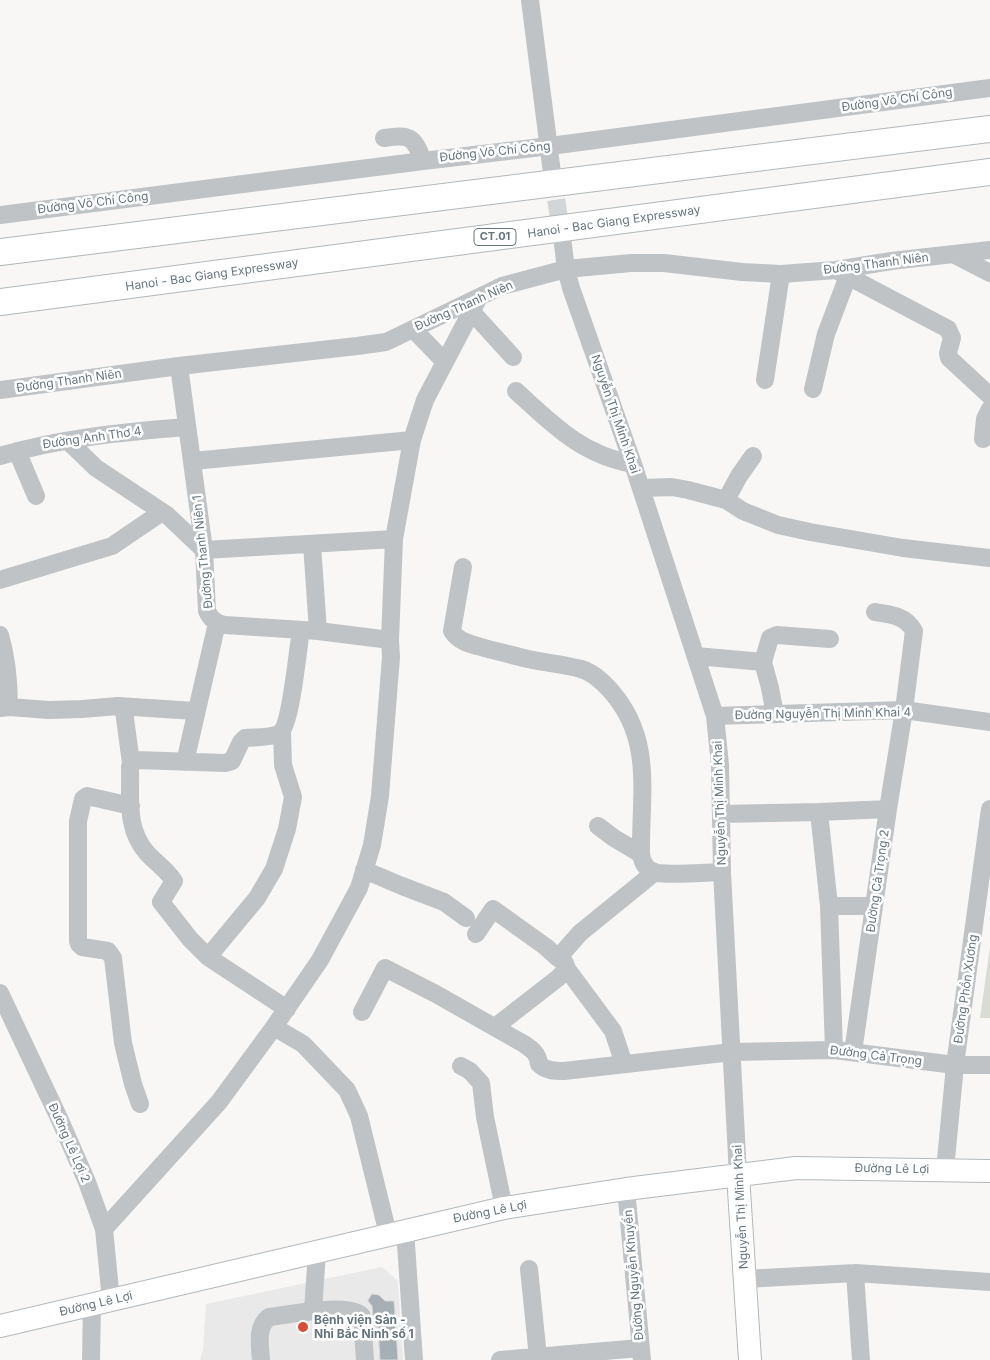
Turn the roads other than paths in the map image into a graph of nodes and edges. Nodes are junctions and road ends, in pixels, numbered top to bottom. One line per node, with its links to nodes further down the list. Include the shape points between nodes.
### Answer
1 (530, 0): 5 (street)
2 (990, 88): 5 (street, Đường Võ Chí Công)
3 (990, 129): 12 (highway)
4 (384, 138): 6 (street, via 408,137 418,147)
5 (550, 146): 6 (street, Đường Võ Chí Công); 8 (street)
6 (423, 161): 9 (street, Đường Võ Chí Công)
7 (990, 172): 18 (highway, Hanoi - Bac Giang Expressway / CT.01)
8 (552, 173)
9 (0, 215)
10 (562, 237): 14 (street, Nguyễn Thị Minh Khai)
11 (990, 250): 13 (street, Đường Thanh Niên)
12 (0, 252)
13 (955, 255): 15 (street, Đường Thanh Niên, via 892,261); 17 (street)
14 (566, 269): 16 (street, Đường Thanh Niên, via 664,263); 19 (street, Đường Thanh Niên, via 502,286); 38 (street, Nguyễn Thị Minh Khai)
15 (842, 273): 16 (street, Đường Thanh Niên); 26 (street); 28 (street, via 948,330 952,338 949,358)
16 (781, 274): 24 (street)
17 (990, 274)
18 (0, 302)
19 (476, 305): 20 (street, Đường Thanh Niên); 21 (street); 22 (street)
20 (413, 329): 22 (street); 23 (street, Đường Thanh Niên, via 386,342)
21 (513, 357)
22 (444, 361): 32 (street, via 425,400)
23 (179, 366): 25 (street, Đường Thanh Niên); 30 (street, Đường Thanh Niên 1)
24 (765, 380)
25 (0, 390)
26 (813, 390)
27 (516, 391): 38 (street, via 569,439 614,460)
28 (990, 396)
29 (990, 409): 31 (street, via 985,419)
30 (186, 427): 33 (street, Đường Anh Thơ 4); 37 (street, Đường Thanh Niên 1)
31 (983, 438)
32 (412, 440): 37 (street); 43 (street)
33 (68, 441): 34 (street, Đường Anh Thơ 4); 42 (street, via 96,468)
34 (17, 451): 35 (street, Đường Anh Thơ 4); 40 (street)
35 (0, 456)
36 (752, 456): 41 (street)
37 (193, 461): 45 (street, Đường Thanh Niên 1)
38 (633, 464): 39 (street, Nguyễn Thị Minh Khai)
39 (641, 488): 41 (street, via 688,490); 55 (street, Nguyễn Thị Minh Khai)
40 (36, 496)
41 (726, 500): 46 (street, via 743,511 778,525 903,548)
42 (162, 512): 45 (street); 48 (street, via 112,546)
43 (394, 539): 44 (street); 54 (street)
44 (312, 544): 45 (street); 51 (street)
45 (204, 550): 50 (street, Đường Thanh Niên 1, via 207,611)
46 (990, 558)
47 (463, 567): 73 (street, via 452,630 456,637 468,644 526,659 582,669 604,683 631,720 637,734 643,784)
48 (0, 580)
49 (875, 612): 59 (street, Đường Cả Trọng 2, via 903,619 914,631)
50 (217, 623): 51 (street, Đường Thanh Niên 1); 60 (street)
51 (310, 630): 54 (street, Đường Thanh Niên 1); 64 (street)
52 (0, 635): 58 (street, via 9,675)
53 (830, 639): 56 (street, via 777,635 770,638)
54 (390, 640): 74 (street, via 380,796 372,845)
55 (696, 656): 56 (street); 62 (street, Nguyễn Thị Minh Khai)
56 (763, 662): 61 (street)
57 (118, 706): 58 (street, via 73,709); 60 (street); 66 (street, via 124,711)
58 (5, 707)
59 (904, 710): 61 (street, Đường Nguyễn Thị Minh Khai 4); 63 (street, Đường Nguyễn Thị Minh Khai 4); 68 (street, Đường Cả Trọng 2)
60 (196, 711): 65 (street)
61 (775, 714): 62 (street, Đường Nguyễn Thị Minh Khai 4)
62 (715, 716): 71 (street, Nguyễn Thị Minh Khai)
63 (990, 722)
64 (282, 732): 65 (street, via 245,738 232,761 225,764); 81 (street, via 283,765 293,797 288,829 274,869 257,898)
65 (185, 762): 66 (street, via 137,760)
66 (131, 763): 67 (street)
67 (131, 806): 81 (street, via 130,820 139,842 174,881 161,902); 95 (street, via 88,796 83,799 78,821 78,941 82,946 108,951 113,958 123,1043)
68 (888, 809): 70 (street); 78 (street, Đường Cả Trọng 2)
69 (990, 809): 92 (street, Đường Phồn Xương)
70 (819, 812): 71 (street); 77 (street)
71 (721, 814): 76 (street, Nguyễn Thị Minh Khai)
72 (598, 826): 73 (street)
73 (641, 854): 75 (street, via 647,868)
74 (364, 870): 79 (street, via 444,902); 84 (street, via 359,888 320,960)
75 (655, 872): 76 (street); 82 (street, via 580,933)
76 (722, 872): 89 (street, Nguyễn Thị Minh Khai)
77 (829, 906): 78 (street); 88 (street)
78 (874, 906): 90 (street, Đường Cả Trọng 2)
79 (466, 918)
80 (476, 934): 82 (street, via 494,909)
81 (208, 957): 84 (street)
82 (562, 964): 87 (street); 91 (street, via 613,1031)
83 (0, 993): 101 (street, Đường Lê Lợi 2, via 60,1118)
84 (287, 1009): 86 (street)
85 (362, 1012): 87 (street, via 385,968)
86 (274, 1027): 101 (street, via 219,1102); 102 (street, via 303,1044 347,1090 359,1116)
87 (495, 1027): 91 (street, Đường Cả Trọng, via 534,1050 543,1068 564,1071)
88 (834, 1050): 89 (street, Đường Cả Trọng); 90 (street, Đường Cả Trọng)
89 (732, 1052): 91 (street, Đường Cả Trọng); 98 (street, Nguyễn Thị Minh Khai)
90 (853, 1052): 92 (street, Đường Cả Trọng)
91 (624, 1064)
92 (956, 1065): 93 (street, Đường Cả Trọng); 96 (street, Đường Phồn Xương)
93 (990, 1065)
94 (461, 1066): 100 (street, via 481,1083)
95 (140, 1104)
96 (945, 1170): 97 (main road, Đường Lê Lợi); 98 (main road, Đường Lê Lợi, via 796,1168)
97 (990, 1171)
98 (738, 1175): 99 (main road, Đường Lê Lợi); 106 (main road, Nguyễn Thị Minh Khai)
99 (626, 1189): 100 (main road, Đường Lê Lợi); 111 (street, Đường Nguyễn Khuyến)
100 (504, 1208): 102 (main road, Đường Lê Lợi)
101 (104, 1229): 108 (street, Đường Lê Lợi 2)
102 (396, 1232): 103 (main road, Đường Lê Lợi); 116 (street)
103 (317, 1252): 108 (main road, Đường Lê Lợi); 109 (street)
104 (529, 1269): 112 (street)
105 (855, 1273): 106 (street); 107 (street); 119 (street)
106 (745, 1279): 118 (main road, Nguyễn Thị Minh Khai)
107 (990, 1282)
108 (102, 1302): 110 (main road, Đường Lê Lợi); 113 (street, Đường Lê Lợi 2)
109 (314, 1311): 114 (street, via 269,1318 264,1322 260,1328); 115 (street, via 347,1309 358,1312 362,1316)
110 (0, 1326)
111 (641, 1354): 112 (street)
112 (538, 1357): 117 (street)
113 (91, 1360)
114 (261, 1360)
115 (365, 1360)
116 (414, 1360)
117 (500, 1360)
118 (750, 1360)
119 (861, 1360)

